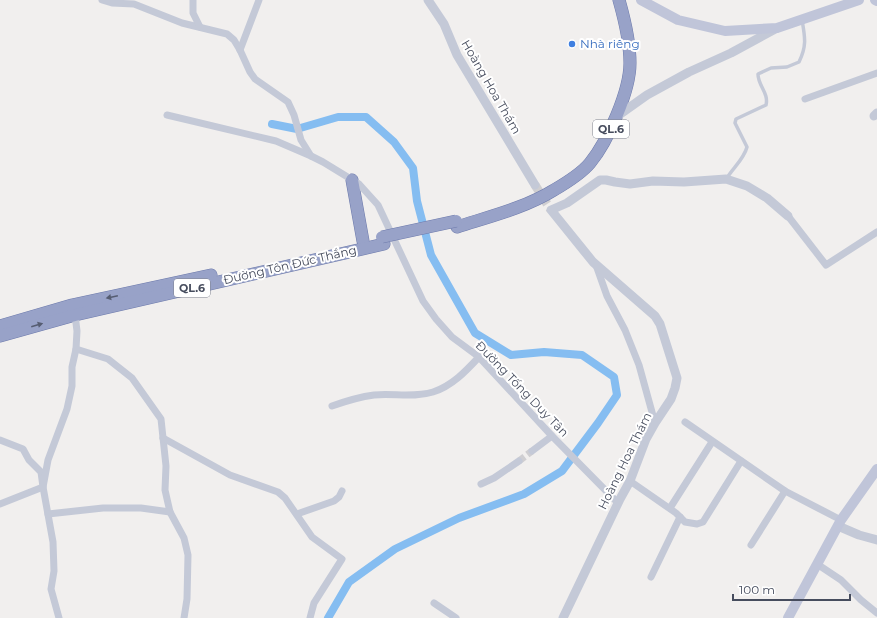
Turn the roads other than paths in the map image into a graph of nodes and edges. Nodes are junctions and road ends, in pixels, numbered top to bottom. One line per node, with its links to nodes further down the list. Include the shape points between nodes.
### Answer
1 (102, 0): 10 (street, via 134,4 182,23)
2 (193, 0): 10 (street, via 193,12)
3 (259, 0): 12 (street)
4 (428, 0): 20 (street, Hoàng Hoa Thám, via 444,24 457,55)
5 (619, 0): 16 (highway, Đường Tôn Đức Thắng / QL.6, via 629,41 630,64 628,80)
6 (641, 0): 11 (main road, via 678,20 725,31)
7 (859, 0): 8 (main road)
8 (844, 3): 9 (main road)
9 (802, 20): 11 (main road); 18 (lane, via 806,40 804,53 799,62 787,67 771,68 758,74 758,81 767,100 766,105 736,119 735,123 747,148 746,155)
10 (200, 27): 12 (street, via 227,34)
11 (777, 28): 16 (street, via 647,95)
12 (240, 50): 17 (street, via 255,79 288,102 302,140)
13 (877, 73): 14 (street)
14 (805, 99)
15 (167, 115): 17 (street, Đường Tống Duy Tân, via 276,141)
16 (616, 117): 24 (highway, Đường Tôn Đức Thắng / QL.6, bridge, via 606,140 589,164 553,191 509,209)
17 (311, 156): 19 (street, Đường Tống Duy Tân)
18 (726, 179): 21 (street, via 747,186 767,198); 25 (street, Hoàng Hoa Thám, via 630,184 600,180 567,203 552,210)
19 (352, 180): 23 (highway); 30 (street, Đường Tống Duy Tân, via 378,205 423,301 452,337)
20 (535, 185)
21 (788, 216): 22 (street, via 826,265)
22 (877, 232)
23 (363, 241): 24 (highway, Đường Tôn Đức Thắng / QL.6); 27 (highway, Đường Tôn Đức Thắng / QL.6, one-way to 27, via 72,306)
24 (383, 241): 26 (highway, Đường Tôn Đức Thắng / QL.6)
25 (596, 265): 33 (street, via 607,296 625,330 639,365); 33 (street, Hoàng Hoa Thám, via 656,316 660,324 677,378 671,399)
26 (75, 315): 28 (highway, Đường Tôn Đức Thắng / QL.6, one-way to 26); 29 (street)
27 (0, 326)
28 (0, 336)
29 (76, 349): 35 (street, via 108,359 132,378 161,419); 44 (street, via 67,409 48,460)
30 (479, 357): 31 (street, via 464,373 433,392 374,395 354,398); 34 (street, Đường Tống Duy Tân)
31 (332, 406)
32 (685, 422): 37 (street)
33 (654, 423): 42 (street, Hoàng Hoa Thám)
34 (552, 436): 38 (street); 47 (street, Đường Tống Duy Tân)
35 (163, 438): 50 (street, via 165,490); 52 (street, via 230,475 278,492)
36 (0, 440): 44 (street, via 23,450 41,472)
37 (712, 442): 40 (street); 49 (street)
38 (532, 451)
39 (519, 461): 43 (street)
40 (741, 461): 46 (street); 53 (street, via 703,522 691,524)
41 (877, 469): 54 (main road)
42 (630, 481): 47 (street, Hoàng Hoa Thám); 49 (street)
43 (481, 484)
44 (43, 487): 48 (street); 51 (street)
45 (342, 491): 52 (street, via 334,500)
46 (785, 491): 54 (street); 56 (street)
47 (618, 503): 65 (street, Hoàng Hoa Thám)
48 (0, 504)
49 (670, 508): 53 (street)
50 (170, 512): 51 (street, via 141,508 103,508); 62 (street, via 184,538 188,554)
51 (48, 514): 61 (street, via 54,542 51,589)
52 (297, 514): 63 (street, via 312,536 342,559 314,603)
53 (680, 517): 58 (street)
54 (839, 523): 55 (street, via 859,535); 57 (main road)
55 (877, 540)
56 (751, 545)
57 (817, 564): 60 (street, via 841,580); 66 (main road)
58 (651, 577)
59 (434, 603): 64 (street)
60 (877, 613)
61 (59, 618)
62 (184, 618)
63 (310, 618)
64 (456, 618)
65 (563, 618)
66 (788, 618)

